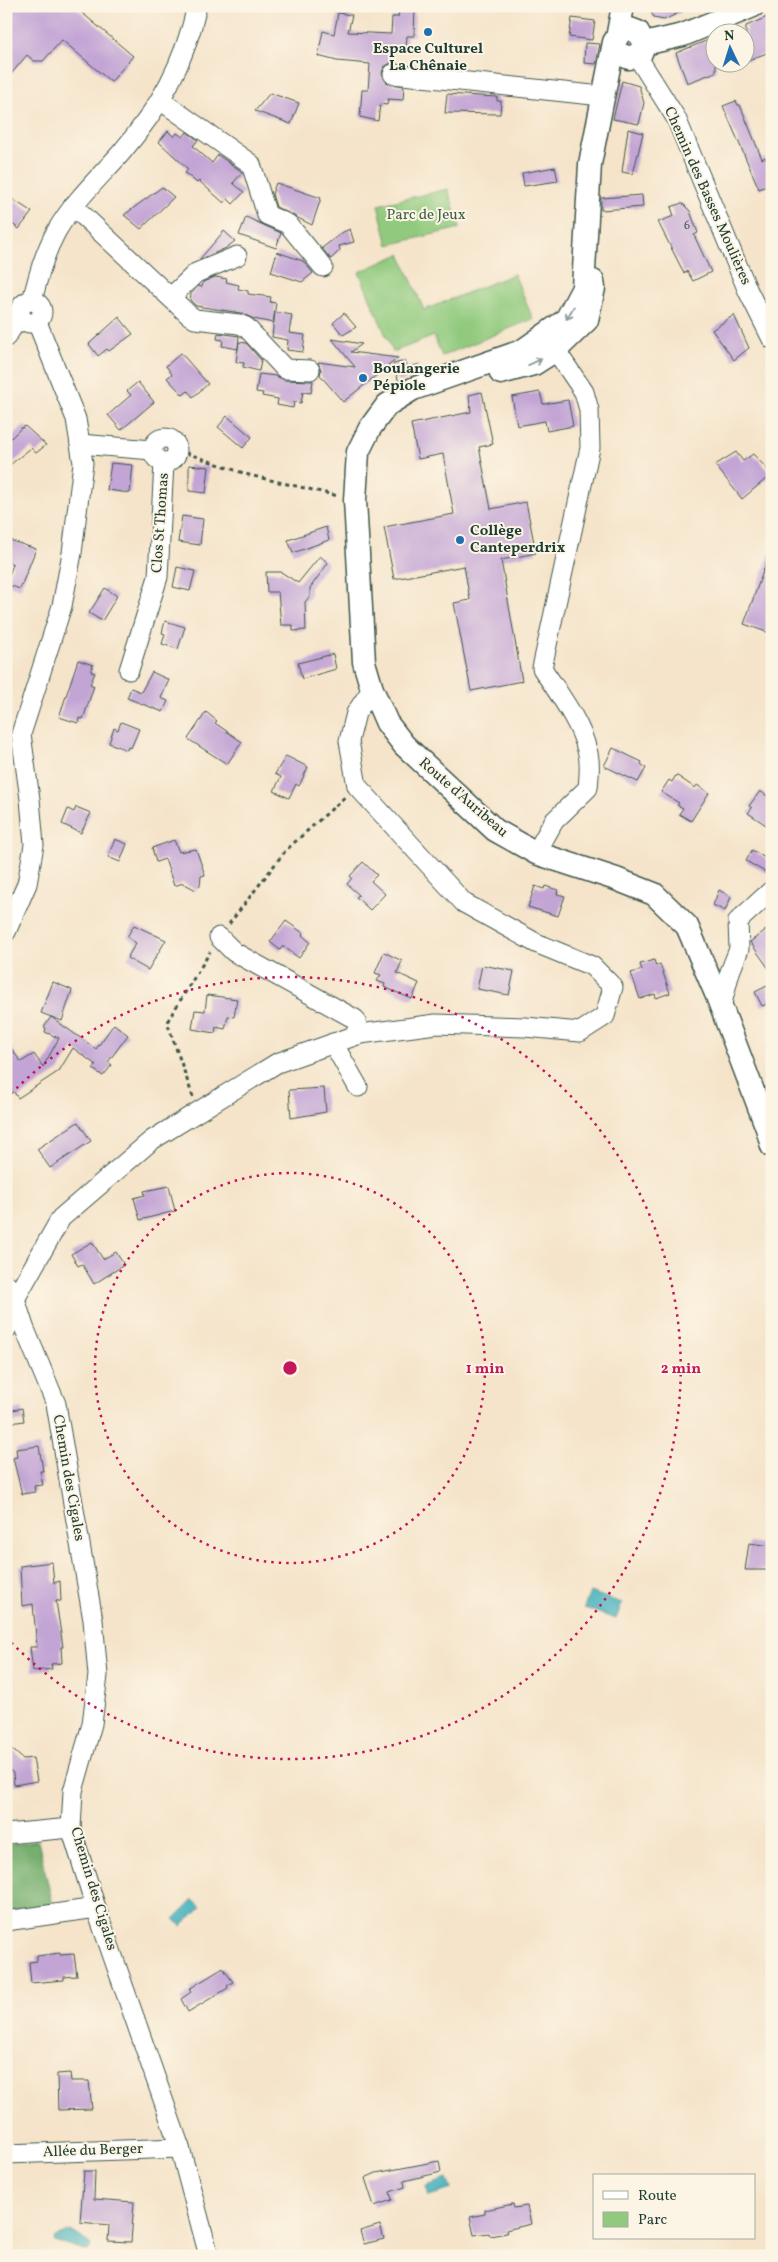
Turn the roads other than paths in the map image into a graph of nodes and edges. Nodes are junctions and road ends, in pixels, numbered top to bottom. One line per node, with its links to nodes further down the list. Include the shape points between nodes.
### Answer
1 (197, 6): 8 (street, via 190,41)
2 (623, 6): 5 (street, Route d'Auribeau)
3 (634, 6): 5 (street)
4 (754, 6): 5 (street, via 683,35)
5 (629, 44): 7 (street, Route d'Auribeau); 15 (street, Chemin des Basses Moulières, via 676,118 748,291)
6 (393, 74): 7 (street)
7 (602, 96): 16 (street, Route d'Auribeau, via 590,164 583,288)
8 (160, 100): 9 (street, via 122,152); 11 (street, via 251,164 267,215 288,224)
9 (73, 206): 12 (street); 13 (street, via 42,263 32,300 20,307 20,314)
10 (237, 256): 12 (street, via 196,273)
11 (323, 267)
12 (171, 297): 17 (street, via 195,319 246,327 285,369)
13 (30, 321): 14 (street, via 14,325); 18 (street, via 76,419)
14 (6, 336)
15 (772, 339)
16 (551, 342): 20 (street, Route d'Auribeau, via 413,389 388,405 370,428 358,452 355,500 364,662); 21 (street, via 584,392 589,410 590,448 542,668 583,736 589,769 588,788 554,821)
17 (310, 370)
18 (80, 444): 19 (street, Clos St Thomas, via 164,455 158,577); 23 (street, via 82,486 62,606 21,734 34,845 27,884)
19 (129, 670)
20 (372, 690): 21 (street, Route d'Auribeau, via 387,723 404,745 495,830); 26 (street, via 356,713 349,741 357,786 464,904 536,943 592,966 613,987 604,1016 580,1032 436,1024)
21 (536, 852): 25 (street, Route d'Auribeau, via 654,894 687,926)
22 (772, 890): 25 (street, via 738,921 739,950)
23 (7, 926)
24 (220, 937): 26 (street, via 234,952 355,1019)
25 (721, 1007): 29 (street, Route d'Auribeau)
26 (360, 1034): 27 (street)
27 (333, 1043): 28 (street); 30 (street, via 277,1062 152,1140 61,1218)
28 (358, 1087)
29 (772, 1146)
30 (11, 1291): 31 (street); 32 (street, Chemin des Cigales, via 56,1404 92,1620 98,1675 92,1724 73,1791)
31 (6, 1330)
32 (71, 1828): 33 (street); 34 (street, Chemin des Cigales)
33 (6, 1834)
34 (96, 1908): 35 (street); 36 (street, Chemin des Cigales)
35 (6, 1921)
36 (180, 2148): 37 (street, Allée du Berger); 38 (street, Chemin des Cigales)
37 (6, 2154)
38 (210, 2256)

